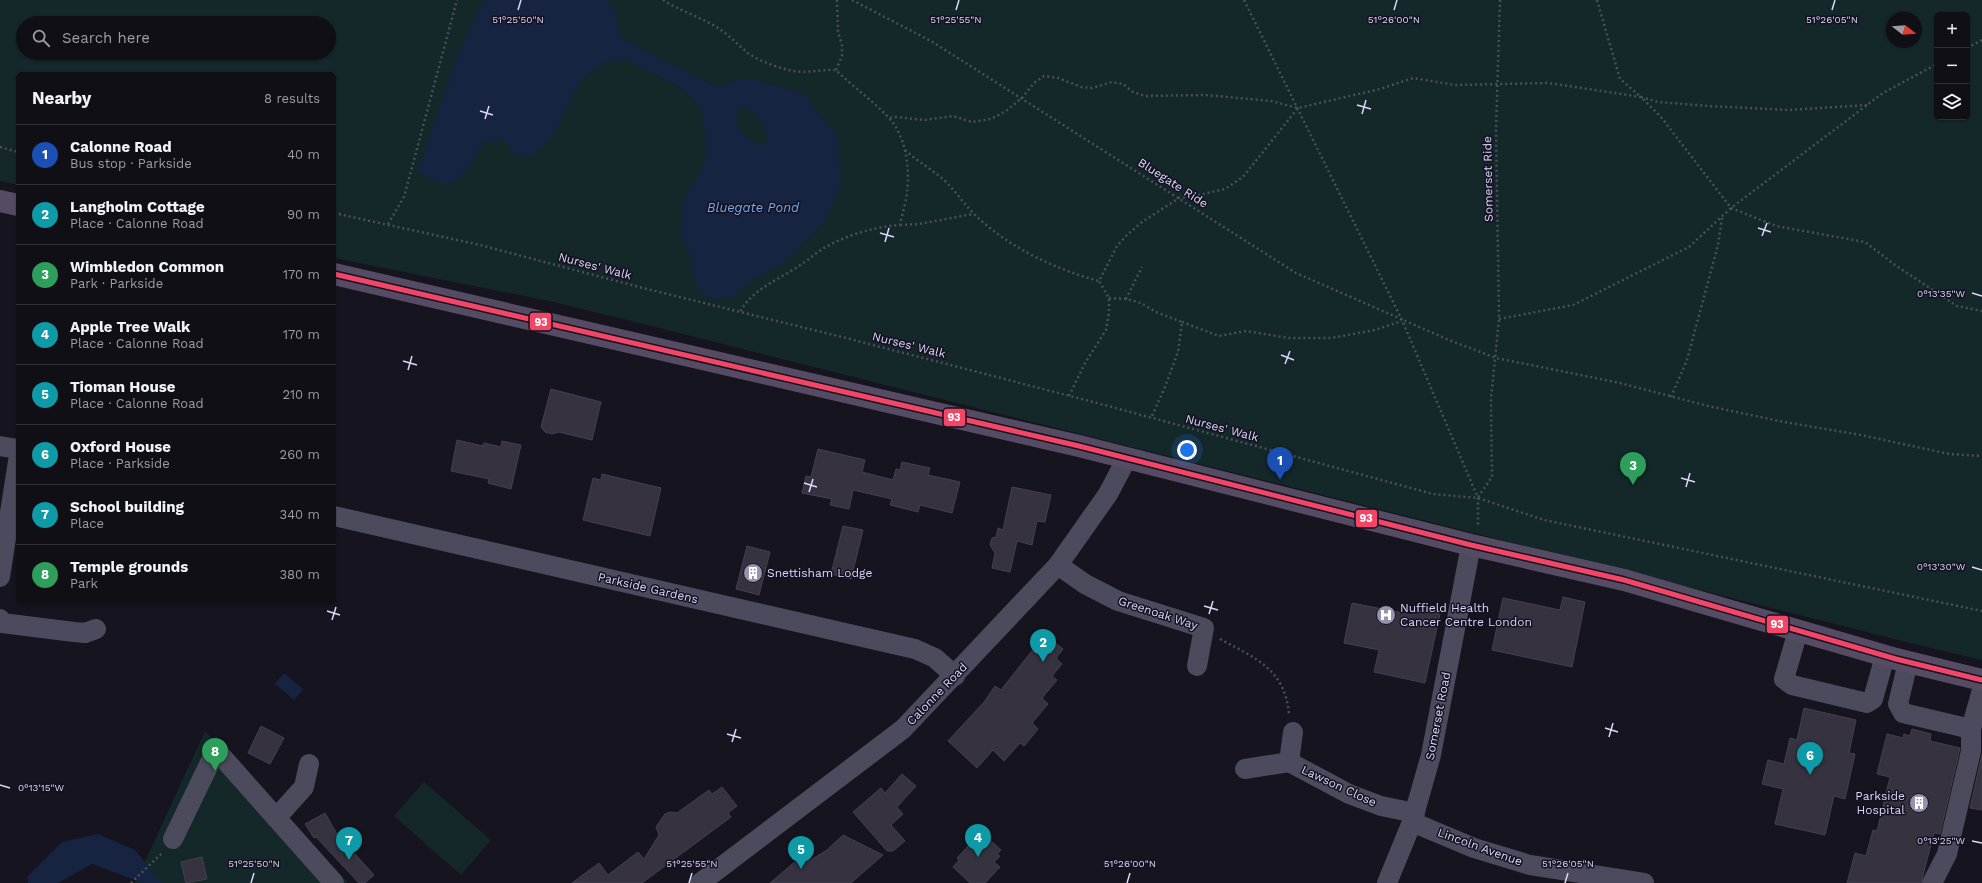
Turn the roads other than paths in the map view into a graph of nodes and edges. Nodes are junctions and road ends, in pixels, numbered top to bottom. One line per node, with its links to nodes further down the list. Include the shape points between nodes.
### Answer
1 (0, 201): 2 (main road)
2 (16, 205)
3 (336, 274): 6 (main road)
4 (0, 446): 5 (street)
5 (16, 449)
6 (1127, 458): 9 (main road); 10 (street, Calonne Road, via 1108,494)
7 (16, 474): 11 (street)
8 (336, 516): 18 (street, Parkside Gardens, via 915,649 935,658)
9 (1475, 545): 14 (main road, via 1624,580); 26 (street, Somerset Road, via 1431,755)
10 (1058, 565): 17 (street, Greenoak Way, via 1085,584 1118,601 1204,628); 18 (street, Calonne Road)
11 (0, 577)
12 (0, 620): 13 (street, via 2,623 74,632 85,633)
13 (96, 629)
14 (1798, 631): 15 (main road); 15 (street, via 1784,680 1792,685 1867,703 1872,699)
15 (1885, 656): 16 (main road)
16 (1908, 662): 19 (main road); 21 (street, via 1898,704 1903,713)
17 (1197, 666)
18 (955, 676): 30 (street, Calonne Road, via 903,729)
19 (1982, 680)
20 (1982, 690): 21 (street)
21 (1971, 729): 33 (street, via 1971,751 1947,854)
22 (1293, 732): 23 (street, Lawson Close)
23 (1289, 762): 25 (street, Lawson Close); 26 (street, Lawson Close, via 1349,794)
24 (309, 764): 27 (street, via 304,788)
25 (1246, 769)
26 (1413, 817): 31 (street, Somerset Road); 32 (street, Lincoln Avenue, via 1474,848 1530,865)
27 (276, 818): 28 (street, via 216,750); 29 (street)
28 (173, 839)
29 (334, 883)
30 (700, 883)
31 (1387, 883)
32 (1644, 883)
33 (1932, 883)

